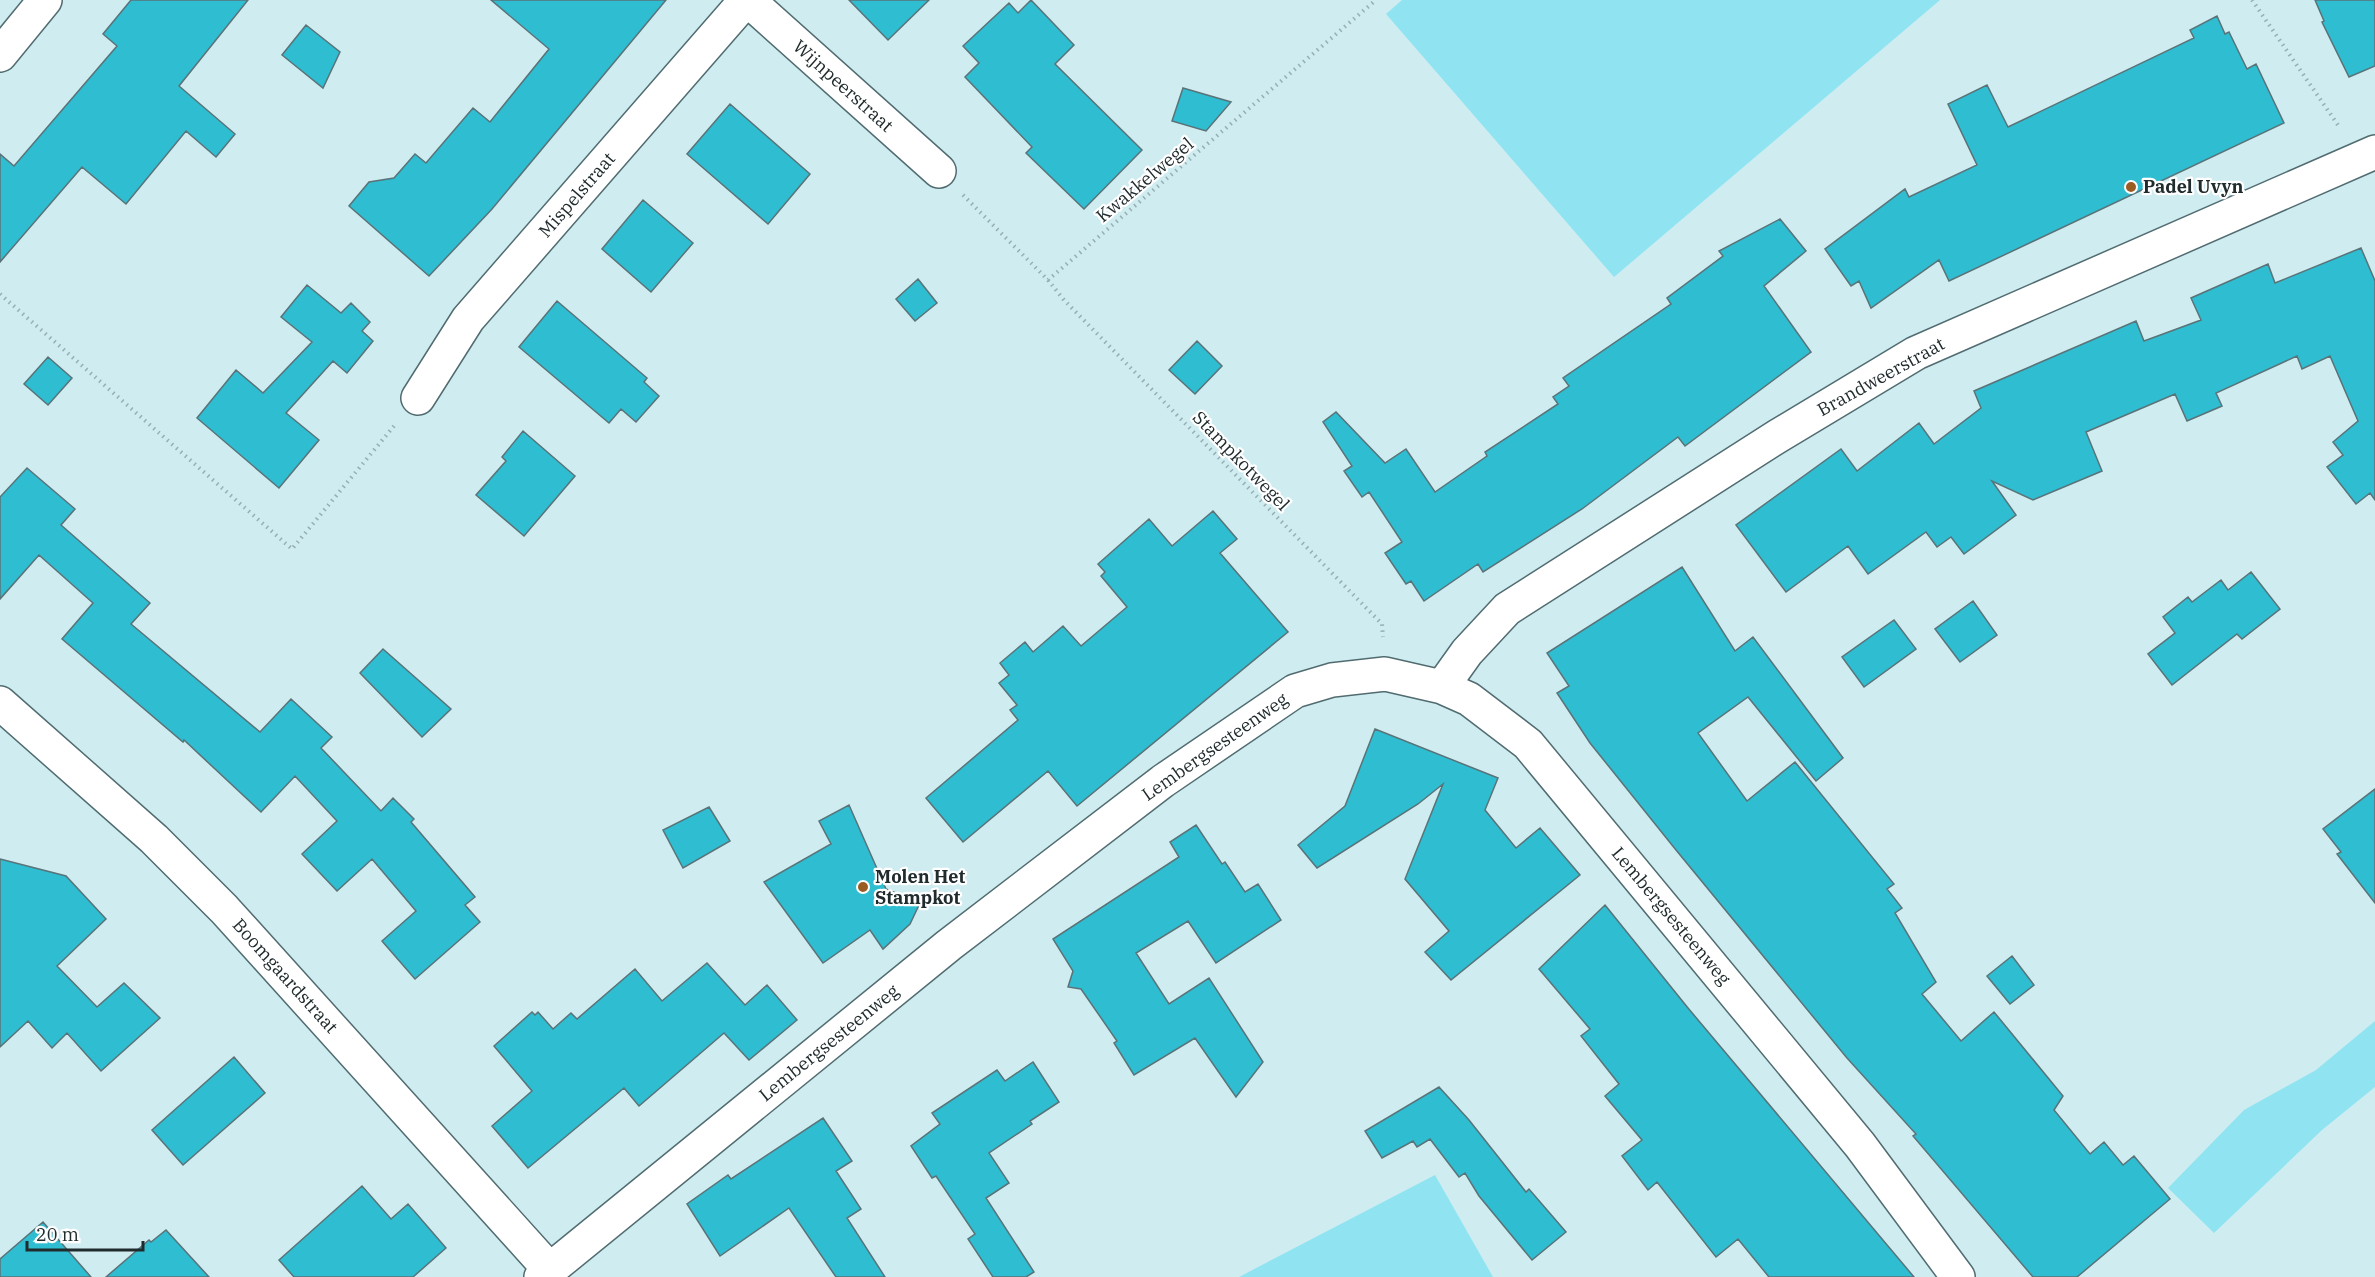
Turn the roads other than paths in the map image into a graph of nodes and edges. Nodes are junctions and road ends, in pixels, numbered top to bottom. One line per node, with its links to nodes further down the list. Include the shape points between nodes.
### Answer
1 (45, 0): 3 (street)
2 (747, 0): 5 (street, Wijnpeerstraat); 6 (street, Mispelstraat, via 468,320)
3 (0, 55)
4 (2368, 155): 7 (street, Brandweerstraat, via 1916,353 1507,609 1467,652)
5 (939, 171)
6 (418, 398)
7 (1442, 687): 9 (street, Lembergsesteenweg, via 1385,674 1332,680 1295,691 1164,781 949,945); 10 (street, Lembergsesteenweg, via 1469,699 1528,744 1860,1145)
8 (0, 704): 9 (street, Boomgaardstraat, via 154,839 224,909)
9 (545, 1273)
10 (1958, 1277)

